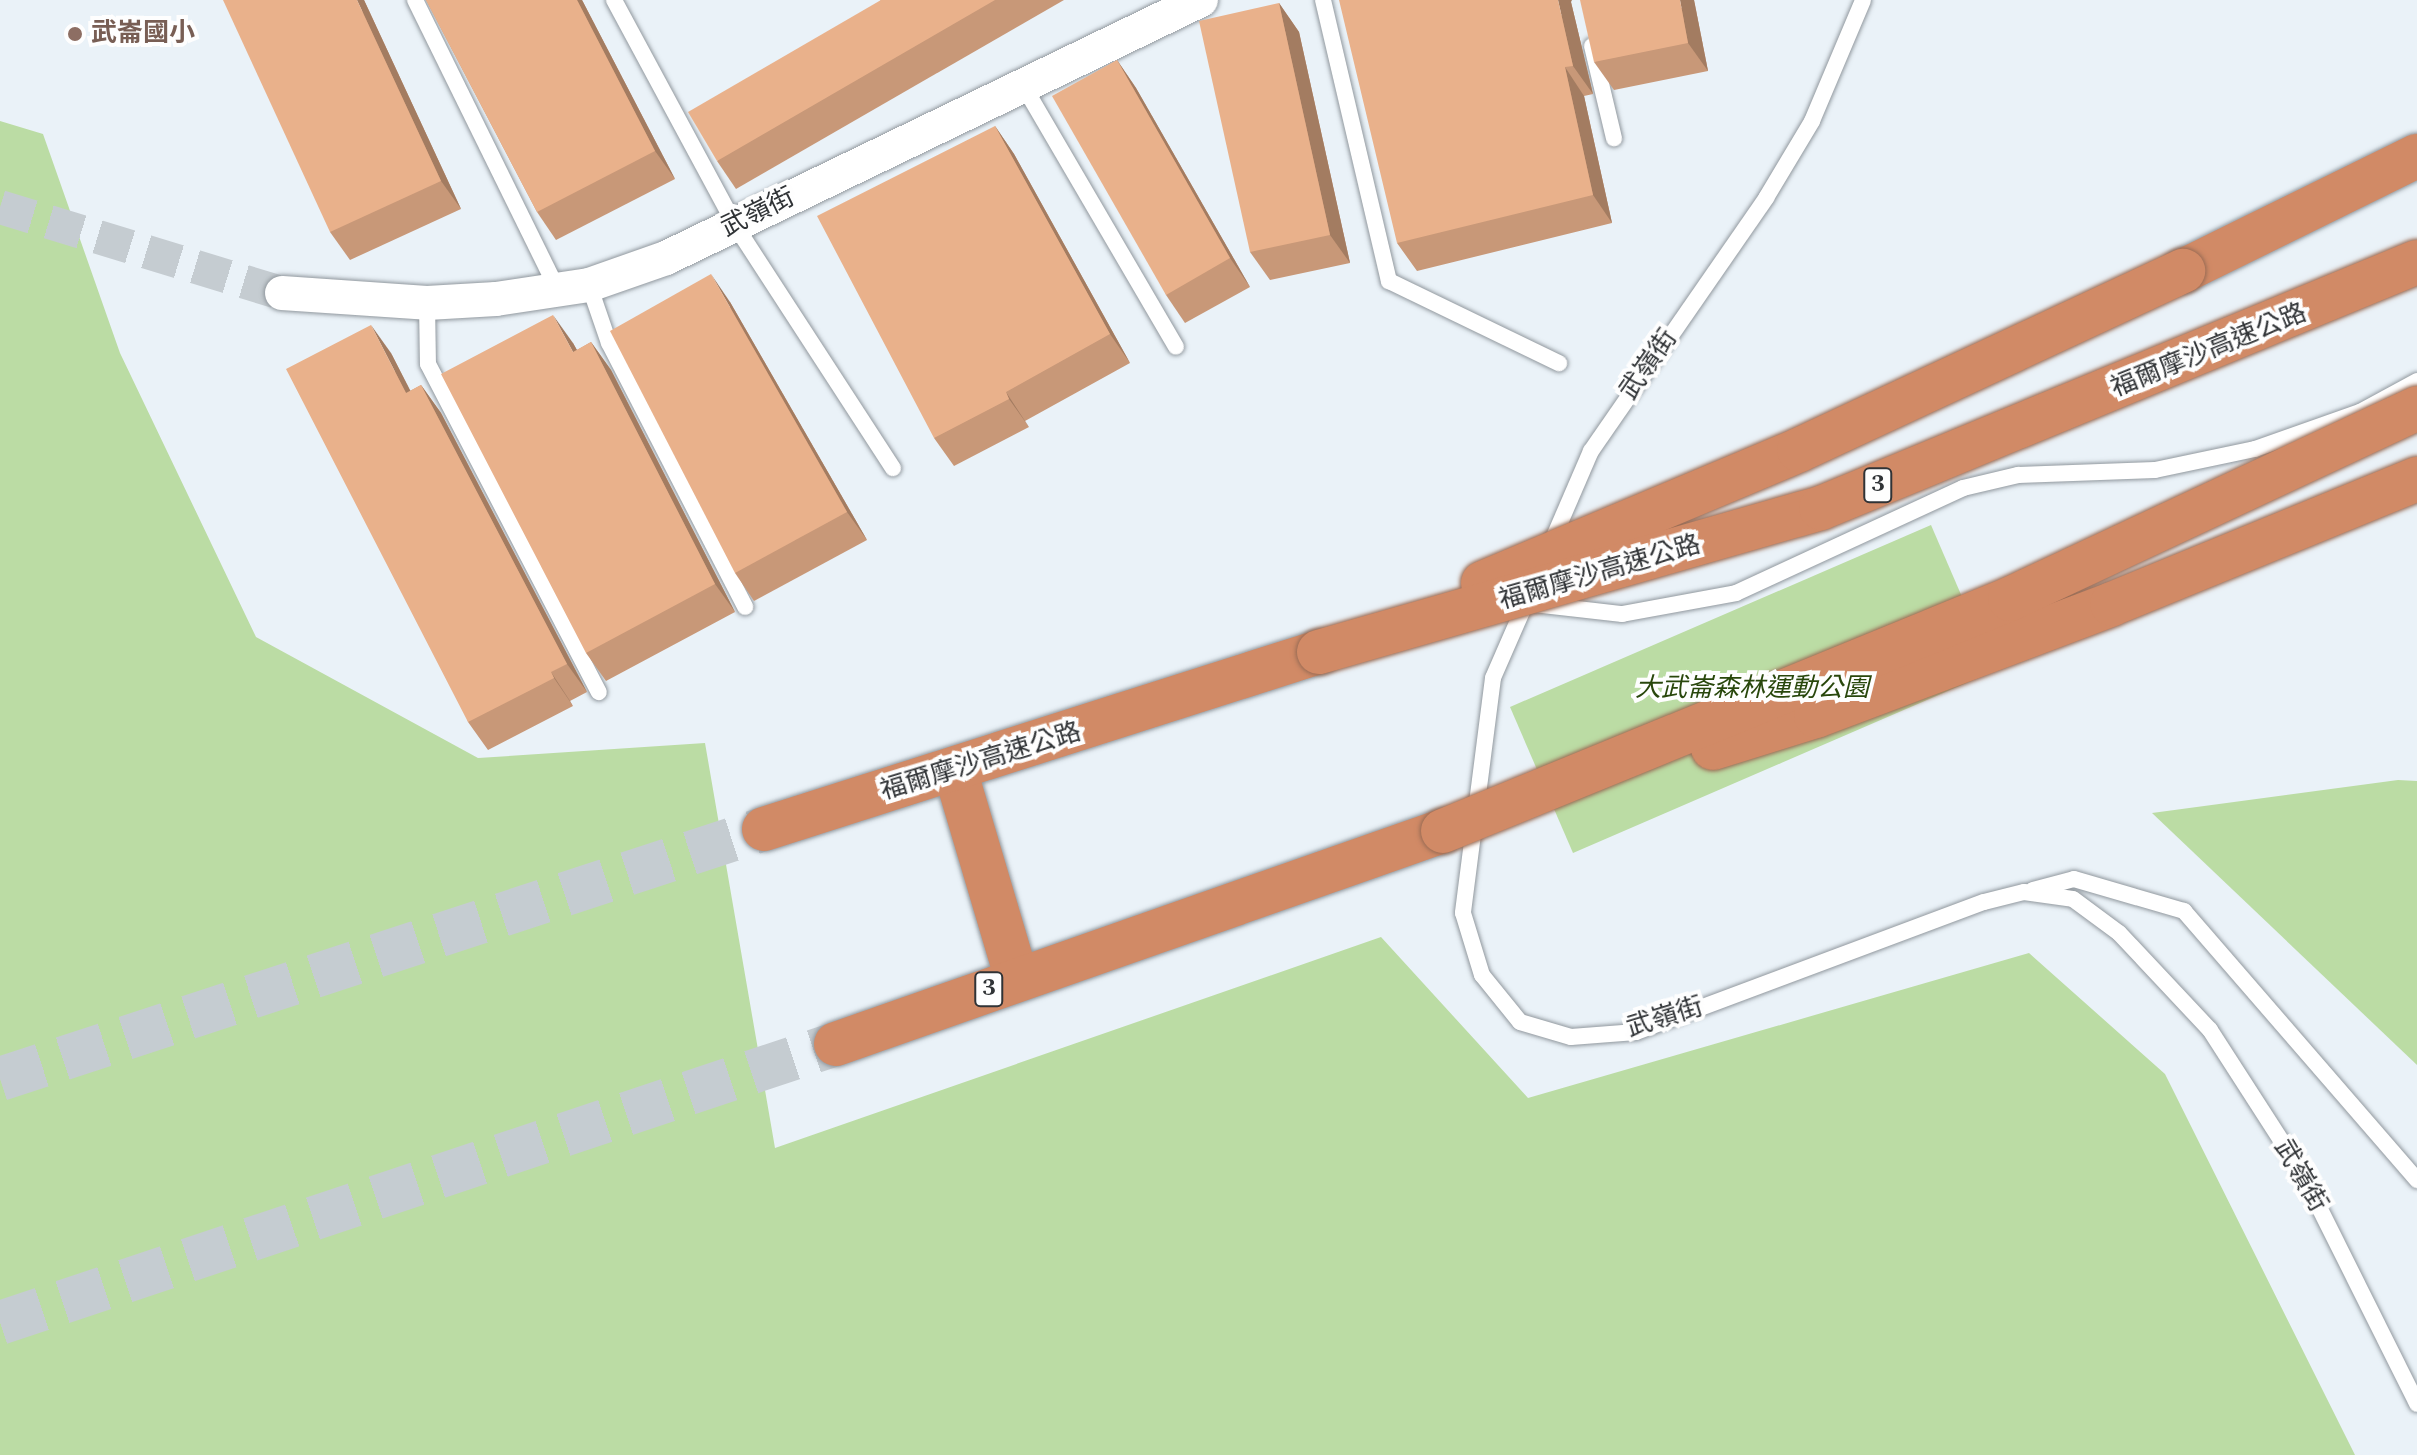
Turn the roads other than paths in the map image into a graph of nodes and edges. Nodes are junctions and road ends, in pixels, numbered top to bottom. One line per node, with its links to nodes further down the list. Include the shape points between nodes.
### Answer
1 (415, 0): 14 (lane)
2 (614, 0): 11 (lane)
3 (1201, 0): 7 (street, 武嶺街)
4 (1323, 0): 18 (lane, via 1389,281)
5 (1863, 0): 23 (lane, 武嶺街, via 1812,121 1774,185 1591,451)
6 (1589, 31): 8 (lane)
7 (1023, 85): 11 (street, 武嶺街); 17 (lane)
8 (1614, 138)
9 (2417, 156): 13 (highway)
10 (2417, 166): 13 (highway)
11 (735, 225): 14 (street, 武嶺街, via 666,258); 21 (lane)
12 (2417, 262): 25 (highway, 福爾摩沙高速公路 / 3, bridge, via 1821,508)
13 (2183, 271): 25 (highway, bridge, via 1799,450)
14 (574, 288): 16 (street, 武嶺街); 24 (lane, via 609,343)
15 (282, 293): 16 (street, 武嶺街)
16 (427, 303): 26 (lane, via 428,364)
17 (1176, 347)
18 (1559, 363)
19 (2417, 381): 23 (lane, via 2360,412 2255,449 2155,470 2018,475 1963,488 1736,593 1622,614)
20 (2417, 408): 29 (highway, 3, bridge, via 2010,599)
21 (893, 468)
22 (2417, 479): 29 (highway, bridge, via 2112,604 1816,716)
23 (1525, 603): 30 (lane, 武嶺街, via 1493,678 1463,913 1482,975 1520,1022 1571,1037 1636,1032 1984,902)
24 (745, 607)
25 (1319, 652): 27 (highway, 福爾摩沙高速公路 / 3)
26 (599, 692)
27 (955, 770): 28 (highway, 福爾摩沙高速公路 / 3); 31 (highway)
28 (764, 829)
29 (1443, 831): 31 (highway, 3)
30 (2024, 892): 33 (lane, via 2074,879 2184,911); 34 (lane, 武嶺街, via 2073,899 2119,933 2210,1030 2302,1173)
31 (1017, 979): 32 (highway, 3)
32 (836, 1044)
33 (2417, 1180)
34 (2417, 1404)

